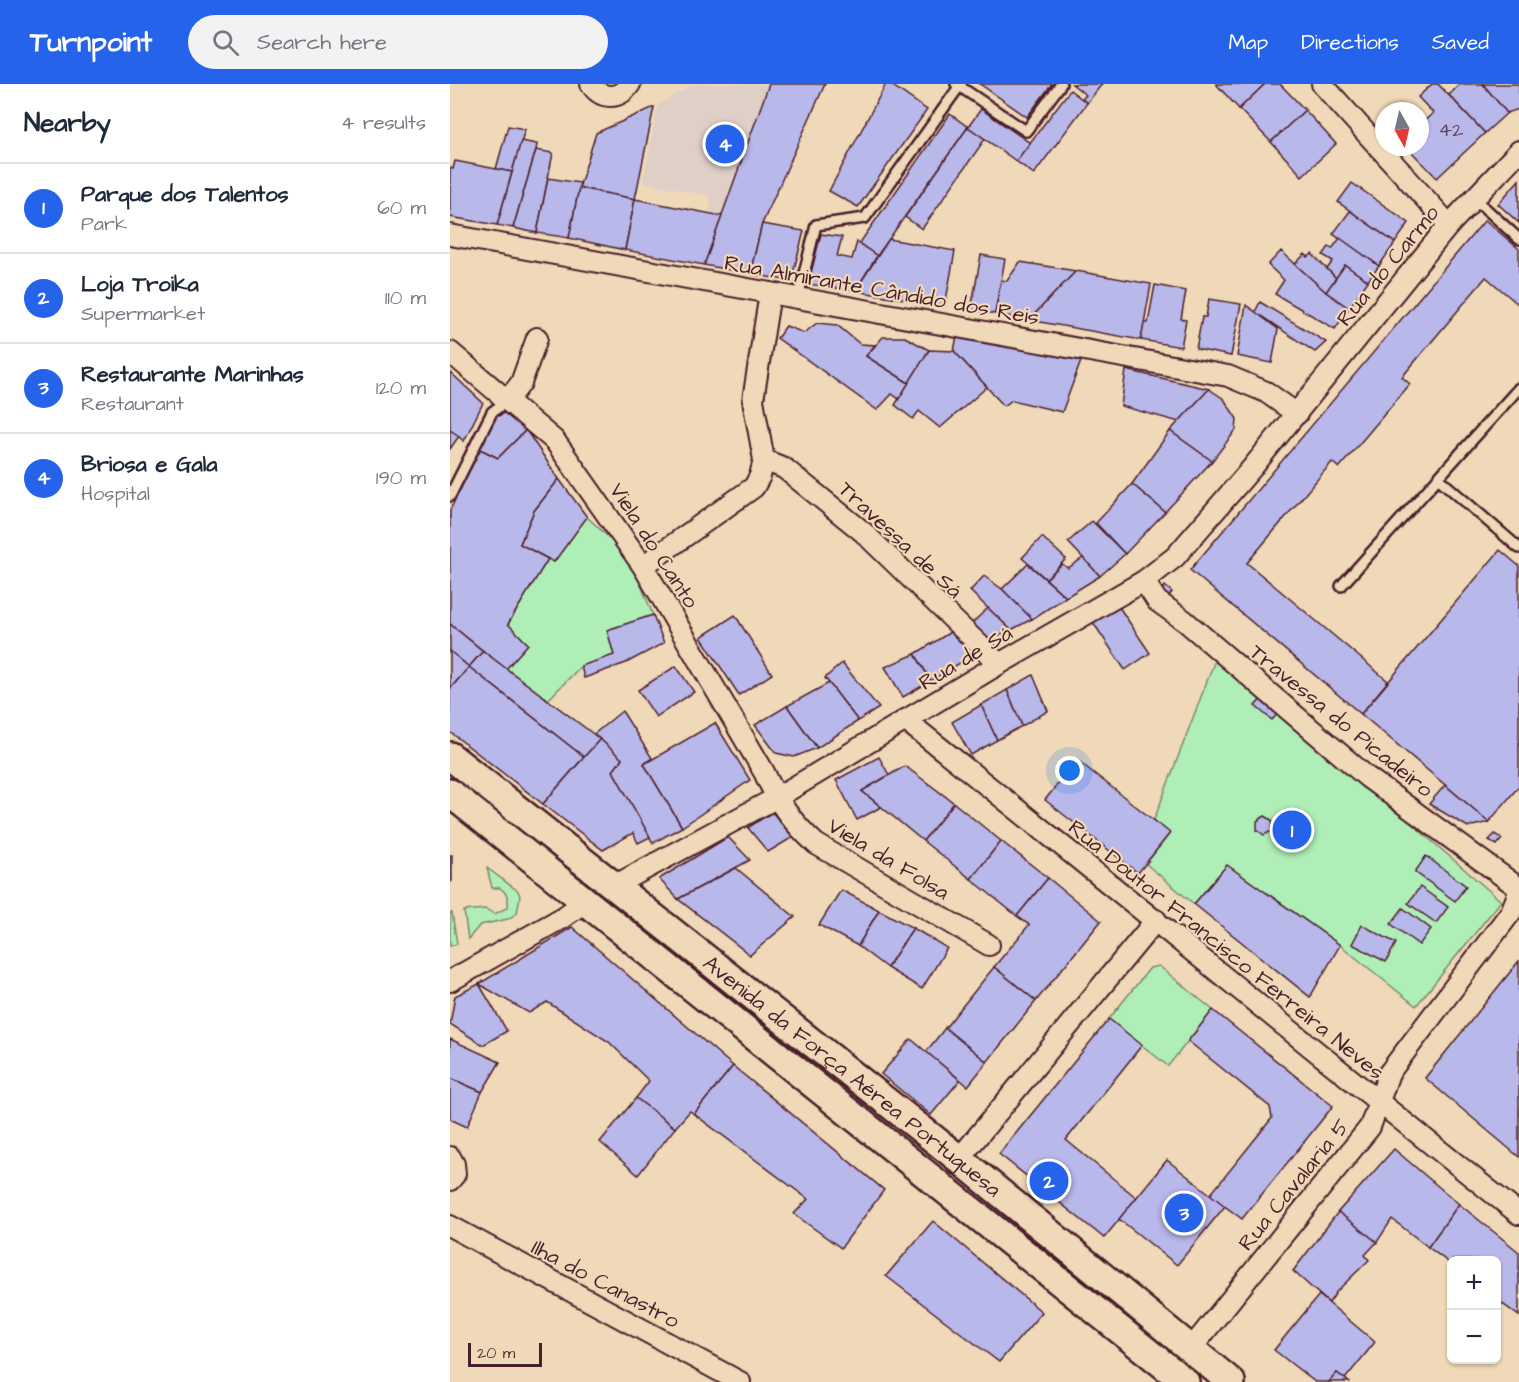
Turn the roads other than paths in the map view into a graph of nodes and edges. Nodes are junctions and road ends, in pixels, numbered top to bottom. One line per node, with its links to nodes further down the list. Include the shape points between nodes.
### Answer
1 (591, 84): 2 (street, via 603,96 624,92)
2 (630, 84)
3 (1061, 84): 5 (lane, via 1026,131)
4 (1322, 84): 8 (street)
5 (959, 85): 12 (lane, via 865,218 816,225)
6 (1519, 151): 7 (street, Rua do Carmo)
7 (1474, 198): 8 (street, Rua do Carmo); 10 (lane)
8 (1449, 225): 17 (street, Rua do Carmo)
9 (450, 235): 11 (street, Rua Almirante Cândido dos Reis)
10 (1519, 239)
11 (770, 293): 12 (street, Rua Almirante Cândido dos Reis); 18 (street, via 753,400)
12 (798, 298): 17 (street, Rua Almirante Cândido dos Reis, via 1228,376 1266,392)
13 (537, 338): 16 (street, via 521,383)
14 (450, 352): 16 (street, Viela do Canto)
15 (1519, 388): 19 (lane)
16 (507, 400): 20 (lane, via 492,412); 22 (street, Viela do Canto, via 555,441)
17 (1297, 414): 23 (street, Rua de Sá, via 1174,557)
18 (764, 460): 22 (street, via 754,487); 25 (street, Travessa de Sá, via 784,468 863,532)
19 (1438, 478): 21 (lane); 24 (lane)
20 (450, 496)
21 (1519, 548)
22 (644, 566): 29 (street, Viela do Canto)
23 (1144, 581): 25 (street, Rua de Sá); 31 (street, Travessa do Picadeiro, via 1157,601 1367,777)
24 (1341, 586)
25 (999, 664): 26 (street, Rua de Sá)
26 (905, 720): 29 (street, Rua de Sá); 33 (street, Rua Doutor Francisco Ferreira Neves)
27 (450, 756): 30 (street, Avenida da Força Aérea Portuguesa)
28 (450, 793): 32 (street, Avenida da Força Aérea Portuguesa)
29 (776, 798): 30 (street, Rua de Sá); 34 (street, Viela da Folsa, via 816,844)
30 (614, 886): 32 (street); 36 (street, Avenida da Força Aérea Portuguesa)
31 (1519, 890): 38 (street, Rua Cavalaria 5, via 1511,912 1389,1073)
32 (585, 902): 35 (street); 37 (street, Avenida da Força Aérea Portuguesa)
33 (1156, 920): 38 (street, Rua Doutor Francisco Ferreira Neves); 42 (street)
34 (989, 945)
35 (450, 981)
36 (850, 1073): 37 (street, via 848,1088 842,1095); 39 (street, Avenida da Força Aérea Portuguesa)
37 (826, 1095): 40 (street, Avenida da Força Aérea Portuguesa)
38 (1378, 1103): 44 (street, Rua Doutor Francisco Ferreira Neves); 46 (street, Rua Cavalaria 5, via 1370,1127)
39 (897, 1110): 40 (street, via 884,1110 875,1121); 42 (street, Avenida da Força Aérea Portuguesa)
40 (875, 1134): 47 (street, Avenida da Força Aérea Portuguesa)
41 (450, 1156): 43 (street, via 455,1174)
42 (959, 1159): 46 (street, Avenida da Força Aérea Portuguesa)
43 (450, 1180)
44 (1519, 1214)
45 (450, 1226): 48 (street, Ilha do Canastro)
46 (1190, 1350): 49 (street, Avenida da Força Aérea Portuguesa)
47 (1173, 1378)
48 (740, 1382)
49 (1230, 1382)

